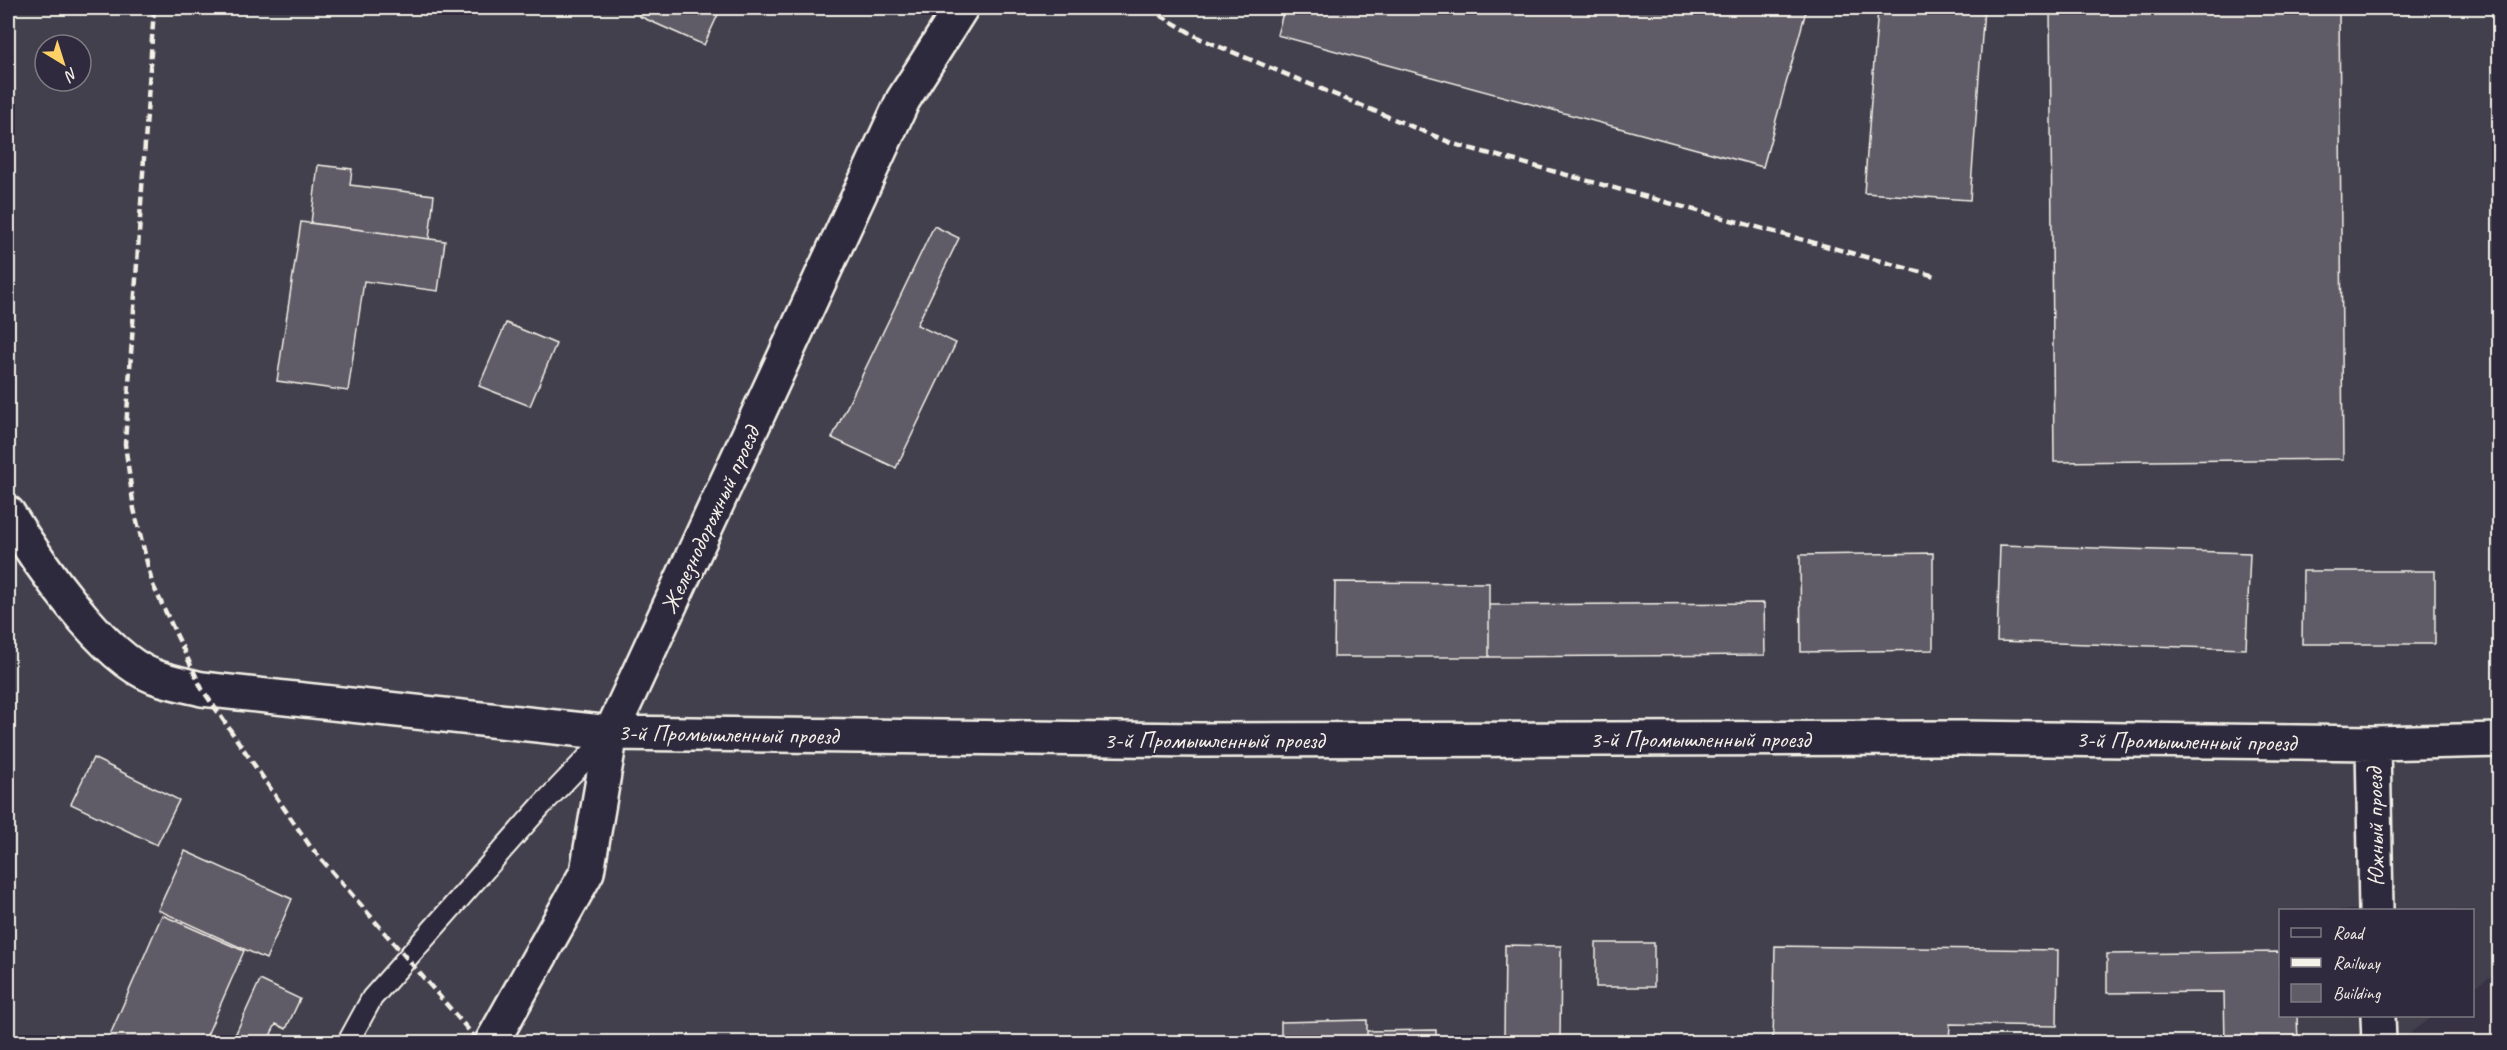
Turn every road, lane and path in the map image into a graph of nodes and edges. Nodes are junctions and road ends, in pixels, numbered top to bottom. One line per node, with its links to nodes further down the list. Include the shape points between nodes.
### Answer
1 (961, 8): 3 (street, Железнодорожный проезд, via 903,100)
2 (8, 513): 3 (street, 3-й Промышленный проезд, via 38,562 85,619 116,651 151,676 202,690)
3 (611, 733): 5 (street, 3-й Промышленный проезд, via 1200,740 1964,738); 8 (lane, via 541,806 372,998); 9 (street, Железнодорожный проезд, via 587,872)
4 (2499, 740): 5 (street, 3-й Промышленный проезд)
5 (2373, 743): 6 (street, Южный проезд)
6 (2376, 909)
7 (2378, 1017): 10 (street)
8 (348, 1042)
9 (492, 1042)
10 (2379, 1042)

